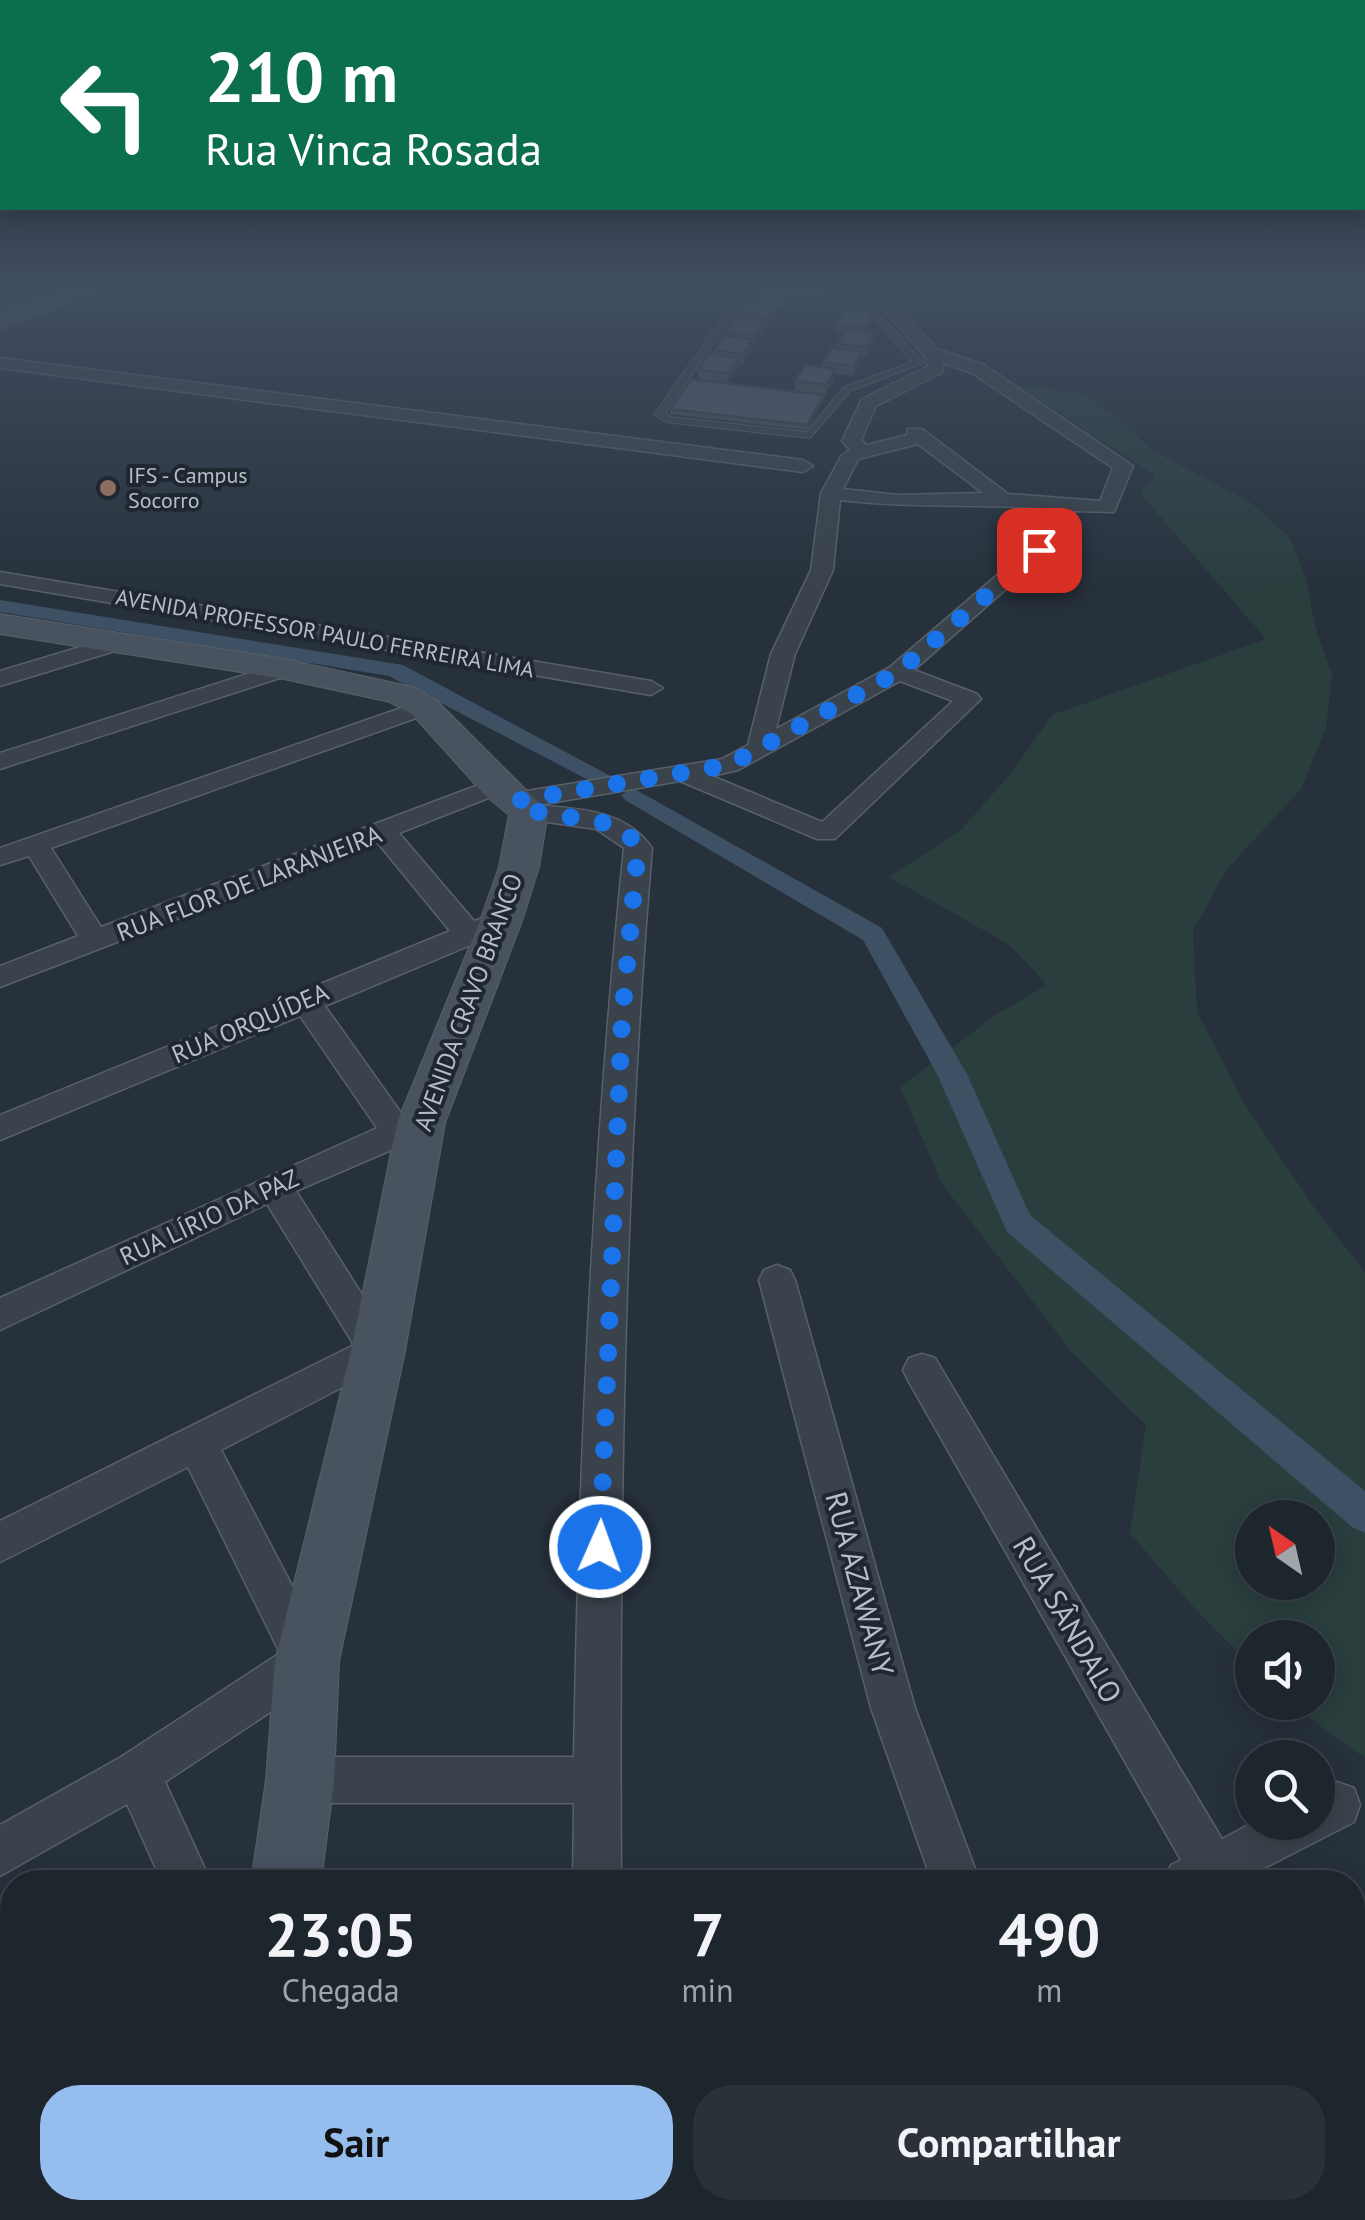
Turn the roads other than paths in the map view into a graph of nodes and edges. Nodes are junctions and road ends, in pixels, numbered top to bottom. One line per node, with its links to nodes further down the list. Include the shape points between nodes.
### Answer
1 (176, 386): 7 (street)
2 (679, 386): 3 (lane, via 659,415 669,420 810,435)
3 (854, 386)
4 (902, 386): 6 (street, via 868,403 851,441)
5 (1004, 386): 10 (street, via 1122,466 1107,508)
6 (864, 452): 8 (street, via 851,455); 9 (street, via 919,435)
7 (803, 466)
8 (831, 493): 9 (street, via 898,501); 19 (street, via 822,570 782,654)
9 (1003, 499): 10 (street)
10 (1066, 508): 15 (street, RUA FLOR DE LARANJEIRA, via 1039,550)
11 (0, 578): 17 (street, AVENIDA PROFESSOR PAULO FERREIRA LIMA)
12 (0, 624): 13 (street)
13 (120, 642): 14 (street); 16 (street)
14 (284, 668): 18 (street, via 388,690); 20 (street)
15 (898, 672): 19 (street, RUA FLOR DE LARANJEIRA); 21 (street, via 969,699 826,834)
16 (0, 679)
17 (651, 688)
18 (424, 707): 22 (street); 24 (street)
19 (758, 749): 21 (street, RUA FLOR DE LARANJEIRA, via 729,765)
20 (0, 760)
21 (686, 774): 22 (street, RUA FLOR DE LARANJEIRA)
22 (514, 800): 23 (street, RUA FLOR DE LARANJEIRA); 26 (street, AVENIDA CRAVO BRANCO, via 519,867); 42 (street, via 622,830 638,848 621,1038)
23 (382, 832): 26 (street); 27 (street, RUA FLOR DE LARANJEIRA)
24 (34, 844): 25 (street); 27 (street)
25 (0, 857)
26 (485, 927): 29 (street, RUA ORQUÍDEA); 31 (street, AVENIDA CRAVO BRANCO)
27 (96, 941): 28 (street, RUA FLOR DE LARANJEIRA)
28 (0, 977)
29 (306, 1000): 30 (street, RUA ORQUÍDEA); 31 (street)
30 (0, 1128)
31 (409, 1128): 32 (street, RUA LÍRIO DA PAZ); 35 (street, AVENIDA CRAVO BRANCO)
32 (274, 1186): 34 (street, RUA LÍRIO DA PAZ); 35 (street)
33 (777, 1280): 48 (street, RUA AZAWANY, via 893,1708)
34 (0, 1314)
35 (378, 1351): 37 (street); 39 (street, AVENIDA CRAVO BRANCO)
36 (922, 1370): 49 (street, RUA SÂNDALO)
37 (196, 1442): 38 (street); 39 (street)
38 (0, 1542)
39 (308, 1661): 40 (street); 41 (street, AVENIDA CRAVO BRANCO)
40 (137, 1773): 44 (street); 45 (street)
41 (300, 1780): 42 (street); 46 (street, AVENIDA CRAVO BRANCO)
42 (596, 1780): 47 (street)
43 (1271, 1840): 50 (street)
44 (0, 1852)
45 (181, 1870)
46 (288, 1870)
47 (598, 1870)
48 (952, 1870)
49 (1198, 1870)
50 (1213, 1870)

